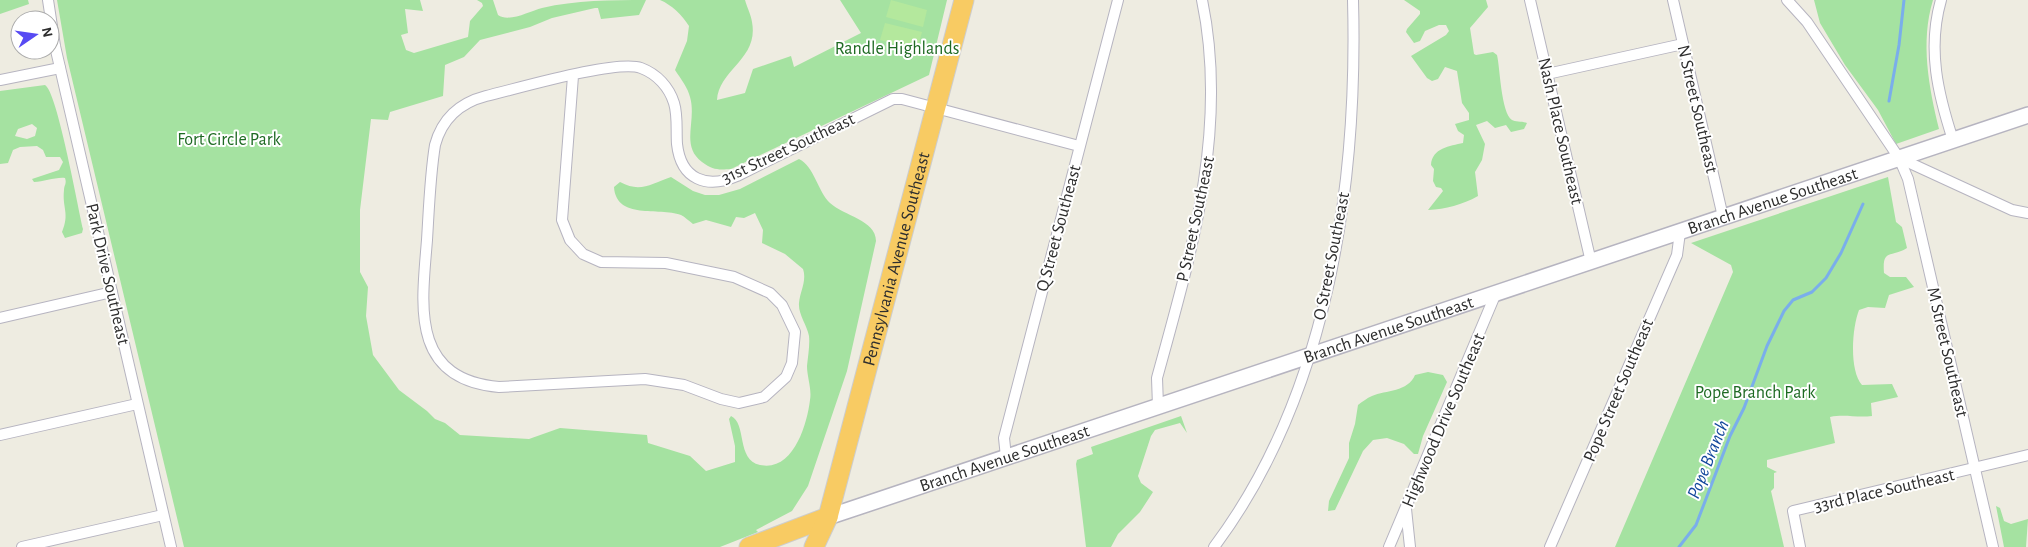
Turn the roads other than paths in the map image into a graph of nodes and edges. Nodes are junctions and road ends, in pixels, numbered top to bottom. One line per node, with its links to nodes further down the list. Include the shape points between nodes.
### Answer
1 (48, 0): 13 (street, Park Drive Southeast)
2 (964, 0): 17 (highway, Pennsylvania Avenue Southeast)
3 (1118, 0): 20 (street, Q Street Southeast)
4 (1202, 0): 31 (street, P Street Southeast, via 1212,84 1208,160 1198,220 1157,378)
5 (1353, 0): 29 (street, O Street Southeast, via 1353,96 1348,163 1336,240)
6 (1530, 0): 14 (street, Nash Place Southeast)
7 (1673, 0): 12 (street, N Street Southeast)
8 (1787, 0): 11 (street)
9 (1799, 0): 11 (street)
10 (1940, 0): 19 (street, via 1934,66)
11 (1807, 22): 21 (street, M Street Southeast)
12 (1683, 44): 14 (street); 23 (street, N Street Southeast)
13 (60, 68): 16 (street); 26 (street, Park Drive Southeast)
14 (1547, 74): 25 (street, Nash Place Southeast)
15 (573, 76): 15 (street, 31st Street Southeast, via 562,220 570,240 583,254 601,262 666,262 734,278 770,294 782,305 795,332 795,354 786,377 764,397 739,403 684,385 645,378 491,386 470,381 445,365 428,340 422,306 434,145 440,129 453,112 478,98); 17 (street, 31st Street Southeast, via 622,65 641,68 654,75 666,86 674,101 682,162 694,177 713,183 737,176 884,102 902,99)
16 (0, 80)
17 (935, 108): 20 (street, 31st Street Southeast); 38 (highway, Pennsylvania Avenue Southeast)
18 (2028, 115): 19 (main road, Branch Avenue Southeast)
19 (1953, 140): 21 (main road, Branch Avenue Southeast)
20 (1079, 146): 34 (street, Q Street Southeast, via 1004,438)
21 (1899, 158): 22 (street, via 2012,210); 23 (main road, Branch Avenue Southeast); 35 (street, M Street Southeast, via 1908,179)
22 (2028, 213)
23 (1723, 217): 24 (main road, Branch Avenue Southeast)
24 (1680, 232): 25 (main road, Branch Avenue Southeast); 47 (street, Pope Street Southeast, via 1677,255)
25 (1591, 262): 27 (main road, Branch Avenue Southeast)
26 (112, 292): 28 (street); 30 (street, Park Drive Southeast)
27 (1496, 293): 29 (main road, Branch Avenue Southeast); 36 (street, Highwood Drive Southeast)
28 (0, 318)
29 (1310, 356): 31 (main road, Branch Avenue Southeast); 44 (street, O Street Southeast, via 1291,412 1271,456 1248,498)
30 (137, 404): 32 (street); 37 (street, Park Drive Southeast)
31 (1158, 406): 34 (main road, Branch Avenue Southeast)
32 (0, 435)
33 (2028, 455): 35 (street, 33rd Place Southeast)
34 (1006, 457): 38 (main road, Branch Avenue Southeast)
35 (1975, 468): 48 (street, 33rd Place Southeast, via 1793,512); 49 (street, M Street Southeast)
36 (1406, 508): 45 (street, Highwood Drive Southeast); 46 (street)
37 (163, 515): 39 (street); 40 (street, Park Drive Southeast)
38 (828, 517): 41 (highway, Branch Avenue Southeast); 42 (highway, Pennsylvania Avenue Southeast); 43 (highway, Pennsylvania Avenue Southeast)
39 (22, 547)
40 (171, 547)
41 (749, 547)
42 (814, 547)
43 (829, 547)
44 (1214, 547)
45 (1389, 547)
46 (1410, 547)
47 (1550, 547)
48 (1800, 547)
49 (1993, 547)

